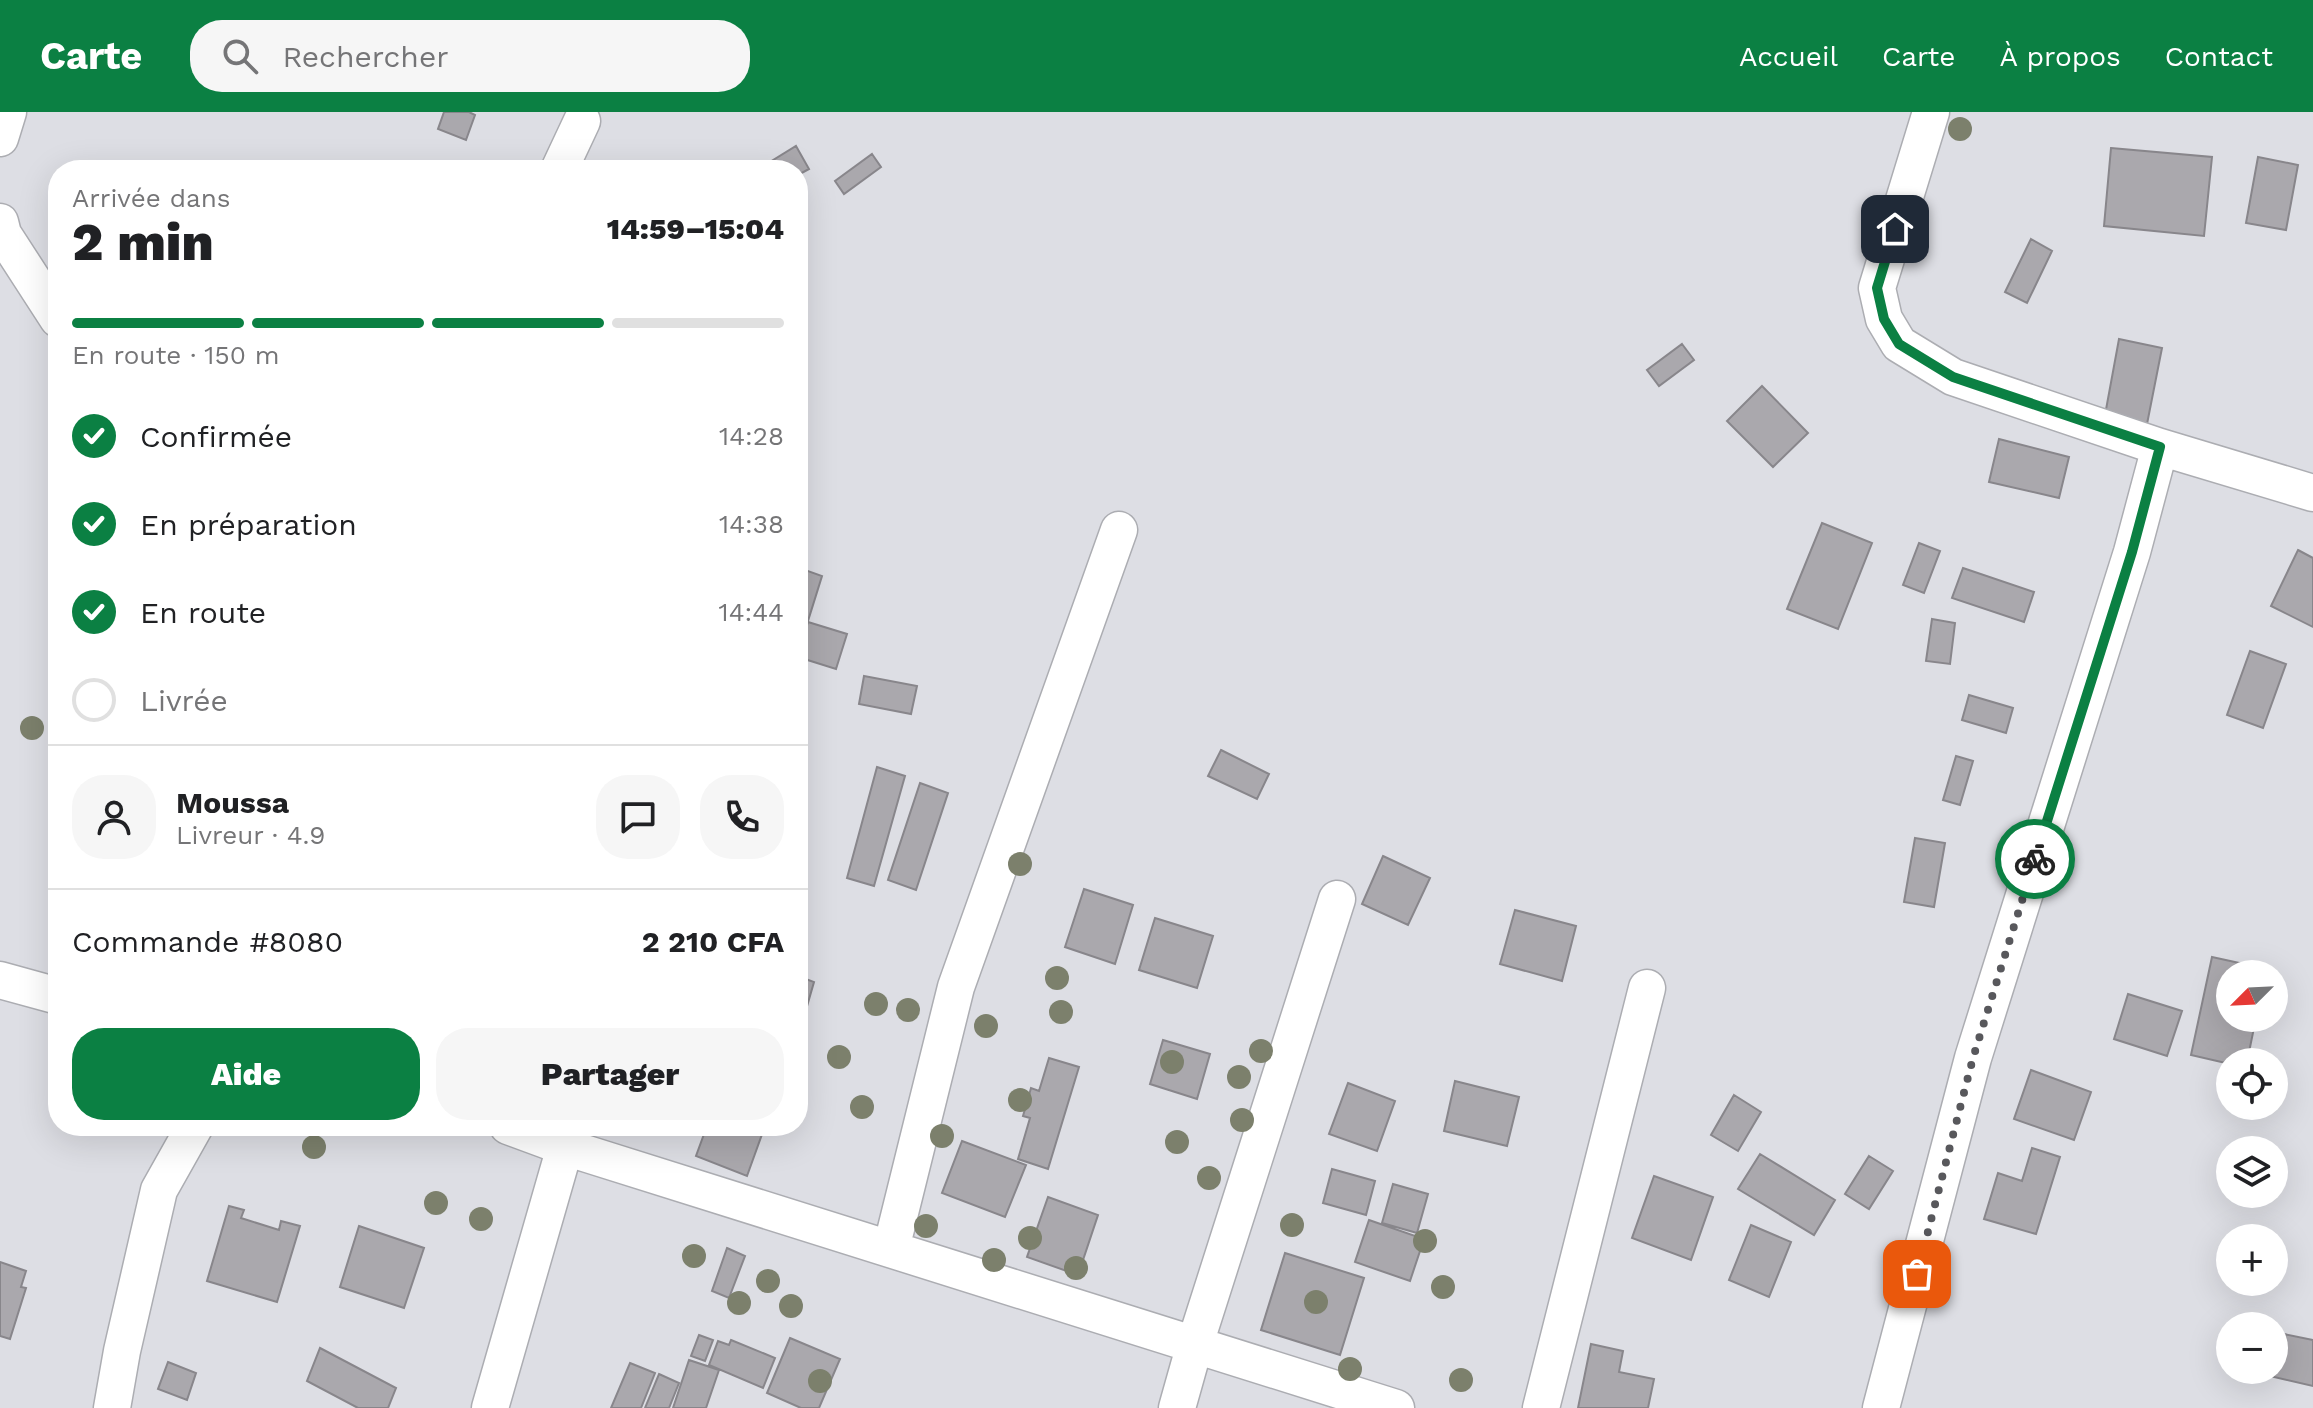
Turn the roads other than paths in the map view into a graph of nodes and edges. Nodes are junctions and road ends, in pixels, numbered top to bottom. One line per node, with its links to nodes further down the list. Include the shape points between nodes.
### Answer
1 (8, 112): 4 (street)
2 (1931, 112): 8 (street, via 1877,288 1884,319 1899,344 1953,377)
3 (582, 121): 5 (street)
4 (0, 138)
5 (564, 160)
6 (0, 222): 7 (street)
7 (48, 304)
8 (2160, 447): 9 (street); 24 (street, via 1973,1058)
9 (2313, 493)
10 (1119, 530): 17 (street, via 956,987)
11 (1337, 899): 18 (street)
12 (0, 980): 14 (street)
13 (1647, 988): 23 (street)
14 (48, 993)
15 (189, 1136): 19 (street, via 159,1190)
16 (568, 1136): 17 (street); 20 (street)
17 (891, 1249): 18 (street)
18 (1195, 1344): 21 (street); 22 (street)
19 (112, 1408)
20 (490, 1408)
21 (1177, 1408)
22 (1396, 1408)
23 (1541, 1408)
24 (1881, 1408)

